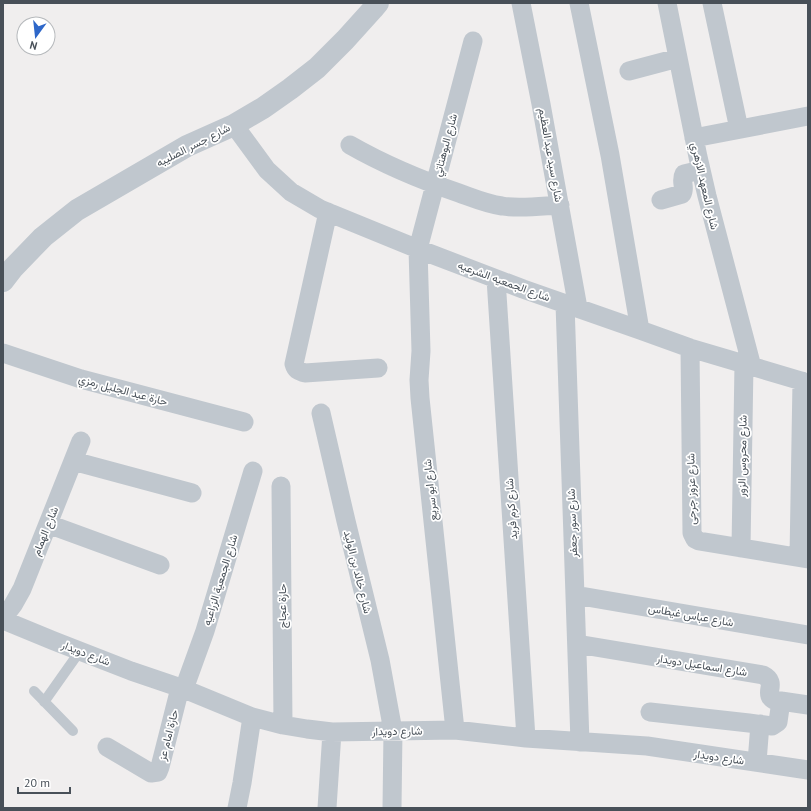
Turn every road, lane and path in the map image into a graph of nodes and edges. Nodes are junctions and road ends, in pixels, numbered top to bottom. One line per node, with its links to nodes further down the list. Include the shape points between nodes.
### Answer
1 (521, 3): 17 (street, شارع سيد عبد العظيم)
2 (579, 3): 23 (street, via 610,155)
3 (667, 3): 7 (street, شارع المعهد الازهري)
4 (712, 3): 11 (street)
5 (373, 5): 10 (street, شارع جسر الصليبه, via 345,40 317,68 263,108)
6 (473, 41): 15 (street, شارع البوهتاتي)
7 (678, 58): 8 (street); 12 (street, شارع المعهد الازهري)
8 (629, 71)
9 (808, 116): 11 (street)
10 (234, 125): 18 (street, شارع الجمعيه الشرعيه, via 267,170 291,192); 21 (street, شارع جسر الصليبه, via 180,150 77,210 43,237)
11 (739, 129): 12 (street)
12 (694, 138): 14 (street, شارع المعهد الازهري)
13 (350, 145): 15 (street)
14 (701, 170): 16 (street, via 684,174 682,194); 26 (street, شارع المعهد الازهري)
15 (435, 184): 17 (street, via 503,207); 19 (street, شارع البوهتاتي)
16 (661, 200)
17 (560, 205): 22 (street, شارع سيد عبد العظيم)
18 (328, 212): 19 (street, شارع الجمعيه الشرعيه); 27 (street, via 295,368 305,373)
19 (418, 249): 20 (street, شارع الجمعيه الشرعيه); 54 (street, شارع ابو سريع, via 420,398)
20 (496, 279): 22 (street, شارع الجمعيه الشرعيه); 58 (street, شارع كرم فريد)
21 (3, 281)
22 (572, 306): 23 (street, شارع الجمعيه الشرعيه); 40 (street, شارع سور جعفر)
23 (640, 330): 24 (street, شارع الجمعيه الشرعيه)
24 (690, 348): 26 (street, شارع الجمعيه الشرعيه); 37 (street, شارع عزوز جرحى, via 692,533 694,539 699,541)
25 (3, 353): 30 (street, حارة عبد الجليل رمزي, via 81,379)
26 (748, 365): 28 (street, شارع الجمعيه الشرعيه); 37 (street, شارع محروس الزور)
27 (378, 368)
28 (805, 382): 38 (street)
29 (321, 413): 56 (street, شارع خالد بن الوليد, via 380,660)
30 (244, 422)
31 (81, 441): 32 (street, شارع الهمام)
32 (73, 461): 35 (street); 36 (street, شارع الهمام)
33 (253, 471): 45 (street, شارع الجمعية الزراعيه, via 205,631)
34 (281, 486): 53 (street, حارة عجاج)
35 (192, 493)
36 (48, 524): 39 (street); 41 (street, شارع الهمام, via 22,589)
37 (741, 548): 38 (street, شارع عزوز جرحى)
38 (803, 558)
39 (160, 565)
40 (575, 595): 42 (street, شارع عباس غيطاس); 43 (street, شارع سور جعفر)
41 (3, 619): 44 (street, شارع دويدار)
42 (808, 635)
43 (577, 644): 47 (street, شارع اسماعيل دويدار, via 763,675 771,682 769,696); 59 (street, شارع سور جعفر)
44 (80, 651): 45 (street, شارع دويدار); 48 (lane)
45 (182, 688): 51 (street, شارع دويدار); 60 (street, حارة امام عز, via 158,772 151,773)
46 (34, 691): 48 (lane)
47 (781, 701): 49 (street); 52 (street, via 778,722 772,726)
48 (44, 702): 55 (lane)
49 (808, 705)
50 (650, 712): 52 (street)
51 (252, 717): 53 (street, شارع دويدار); 63 (street)
52 (760, 724): 61 (street)
53 (283, 725): 57 (street, شارع دويدار)
54 (455, 730): 56 (street, شارع دويدار); 58 (street, شارع دويدار)
55 (73, 731)
56 (393, 731): 57 (street, شارع دويدار); 65 (street, شارع خالد بن الوليد)
57 (332, 732): 64 (street)
58 (526, 738): 59 (street, شارع دويدار)
59 (580, 742): 61 (street, شارع دويدار, via 647,746)
60 (107, 747)
61 (757, 762): 62 (street, شارع دويدار)
62 (808, 770)
63 (237, 808)
64 (327, 808)
65 (392, 808)

